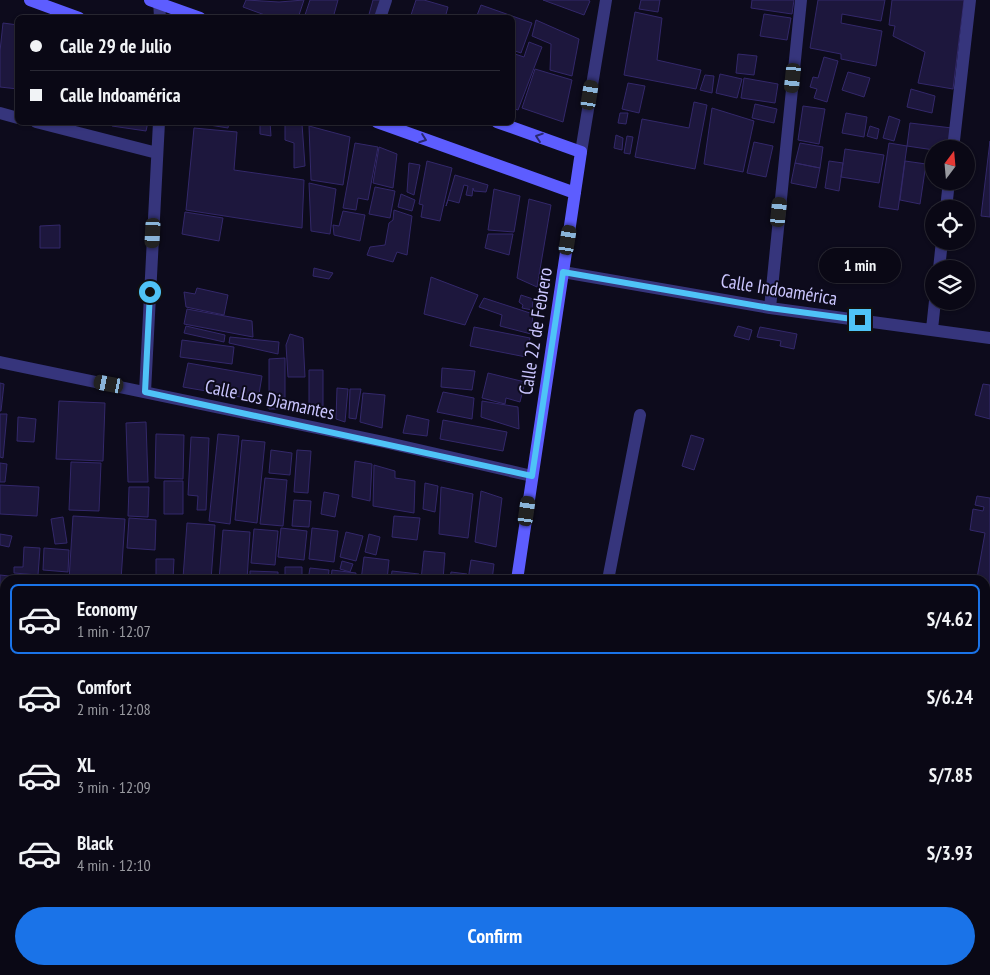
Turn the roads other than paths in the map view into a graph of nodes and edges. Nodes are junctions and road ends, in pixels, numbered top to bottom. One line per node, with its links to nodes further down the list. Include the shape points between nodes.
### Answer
1 (30, 0): 7 (street)
2 (386, 0): 10 (street)
3 (606, 0): 18 (street, Calle 22 de Febrero)
4 (801, 0): 22 (street)
5 (970, 0): 17 (street)
6 (156, 1): 8 (street); 9 (street)
7 (71, 15)
8 (159, 15)
9 (192, 15)
10 (381, 15)
11 (0, 113): 12 (street)
12 (15, 117)
13 (48, 125): 19 (street)
14 (159, 125): 19 (street)
15 (385, 125): 20 (street, one-way to 20)
16 (505, 125): 18 (street, one-way to 16)
17 (954, 140)
18 (581, 152): 20 (street, Calle 22 de Febrero)
19 (157, 153): 27 (street)
20 (575, 193): 21 (street, Calle 22 de Febrero)
21 (563, 272): 22 (street, Calle Indoamérica); 29 (street, Calle 22 de Febrero)
22 (770, 308): 24 (street, Calle Indoamérica)
23 (934, 310): 24 (street)
24 (932, 329): 25 (street, Calle Indoamérica)
25 (990, 338)
26 (0, 362): 27 (street, Calle Los Diamantes)
27 (145, 392): 29 (street, Calle Los Diamantes)
28 (640, 415): 31 (street)
29 (532, 476): 30 (street, Calle 22 de Febrero)
30 (518, 575)
31 (609, 575)

